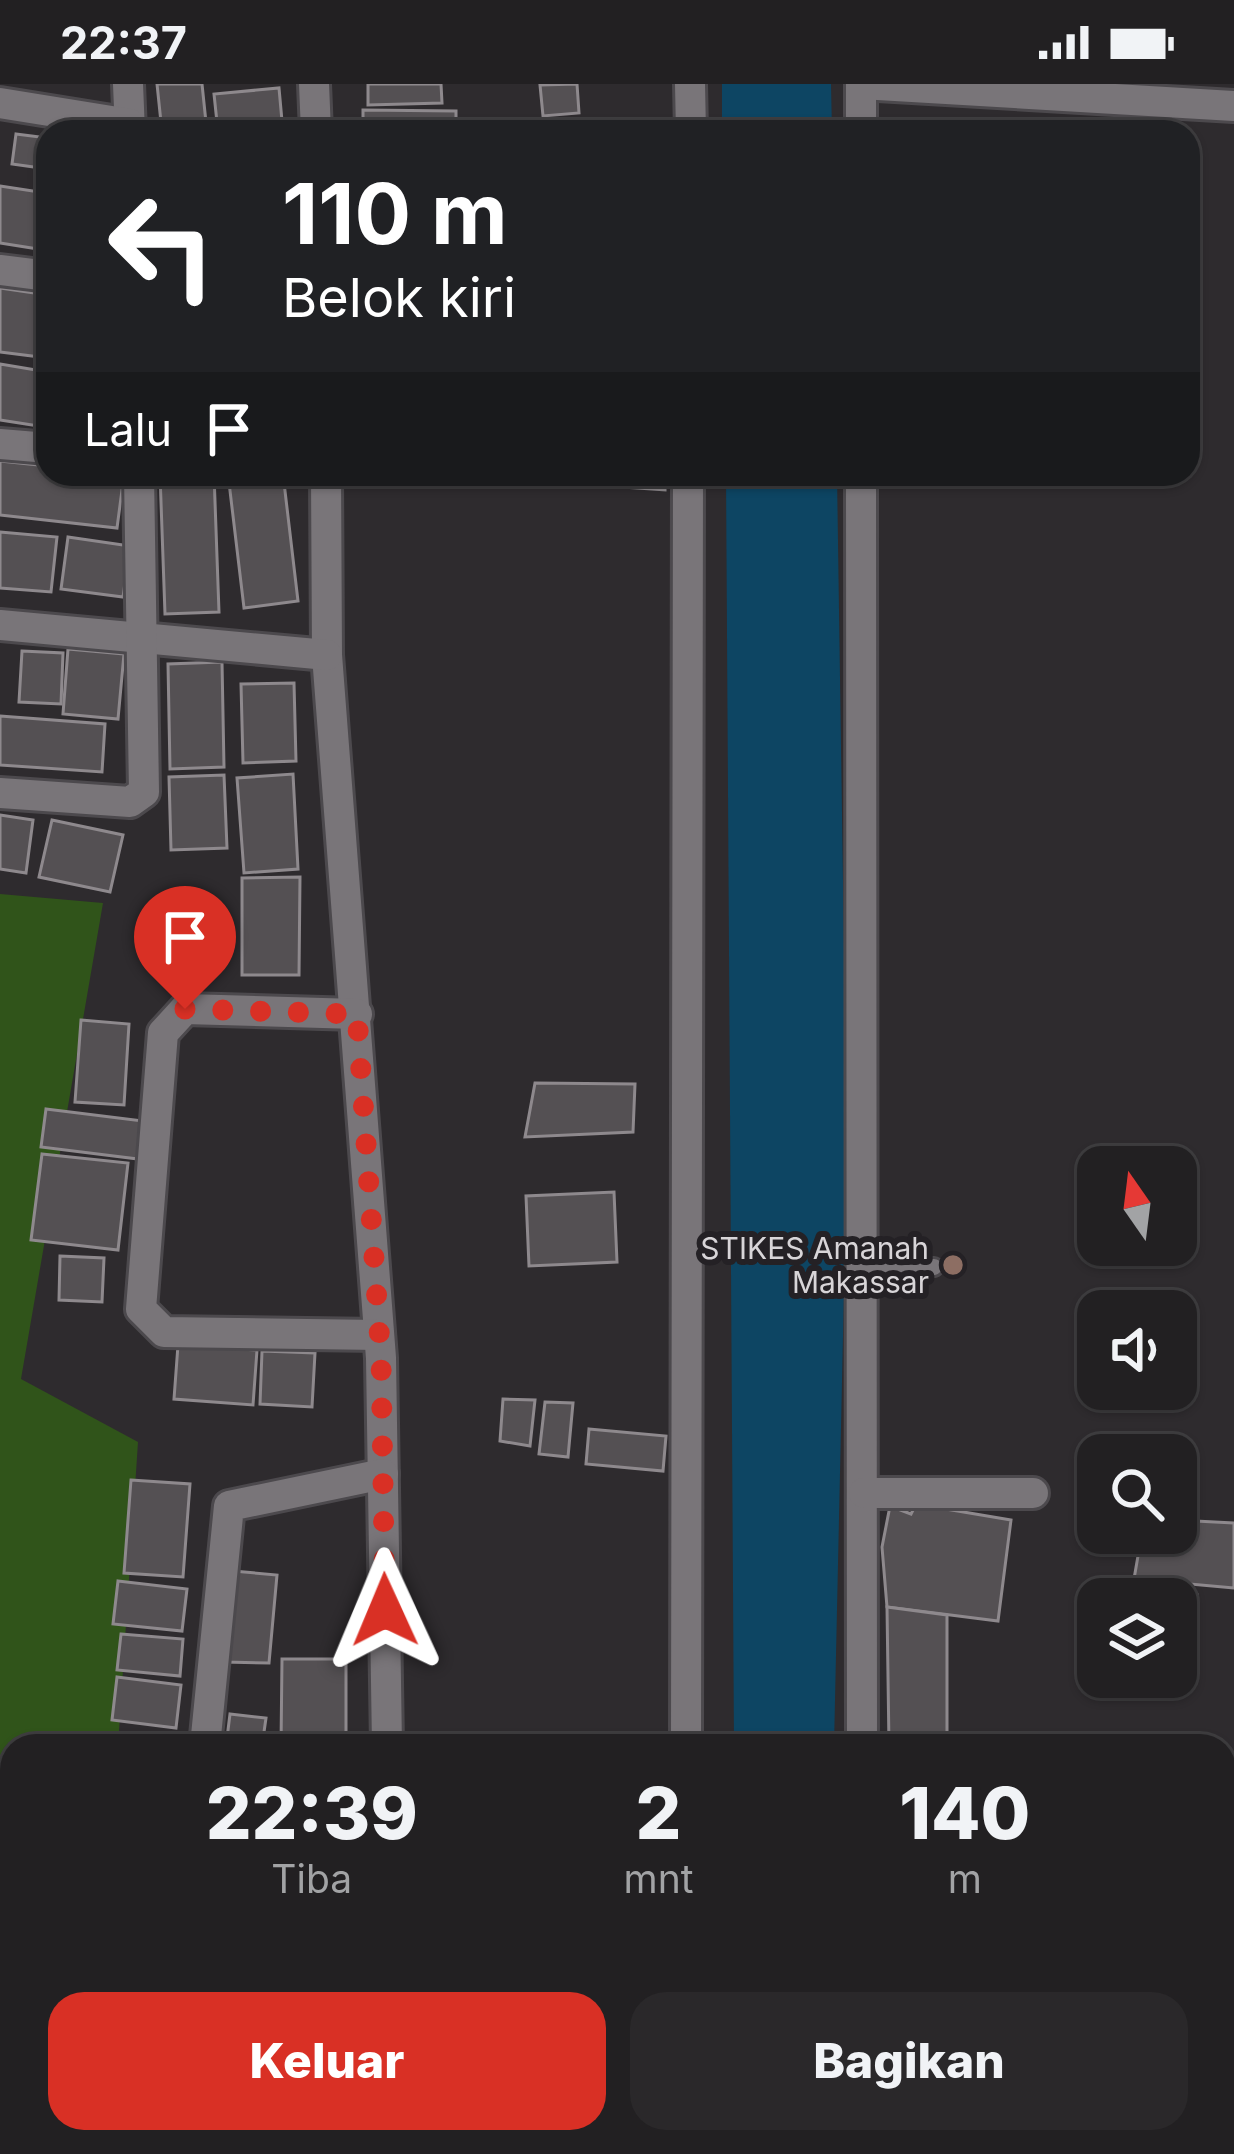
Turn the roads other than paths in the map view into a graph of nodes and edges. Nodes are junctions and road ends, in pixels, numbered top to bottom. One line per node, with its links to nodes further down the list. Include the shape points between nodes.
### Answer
1 (128, 84): 8 (street)
2 (314, 84): 9 (street)
3 (690, 84): 10 (street)
4 (861, 84): 6 (street); 11 (street)
5 (0, 103): 7 (street)
6 (1234, 106)
7 (88, 120)
8 (130, 120)
9 (316, 120)
10 (691, 120)
11 (861, 120)
12 (0, 270): 13 (street)
13 (36, 274)
14 (0, 444): 15 (street)
15 (36, 447)
16 (139, 486): 21 (street)
17 (326, 486): 22 (street)
18 (688, 486): 33 (street)
19 (861, 486): 26 (street)
20 (0, 625): 21 (street)
21 (142, 638): 22 (street); 23 (street, via 144,792 130,802)
22 (327, 655): 24 (street)
23 (0, 793)
24 (357, 1014): 27 (street); 27 (street, via 185,1009 170,1021 141,1310 164,1332)
25 (934, 1267): 26 (lane)
26 (862, 1274): 30 (street)
27 (379, 1335): 28 (street)
28 (383, 1474): 31 (street, via 229,1506); 32 (street)
29 (1033, 1492): 30 (street)
30 (864, 1493): 34 (street)
31 (206, 1734)
32 (387, 1734)
33 (686, 1734)
34 (862, 1734)

